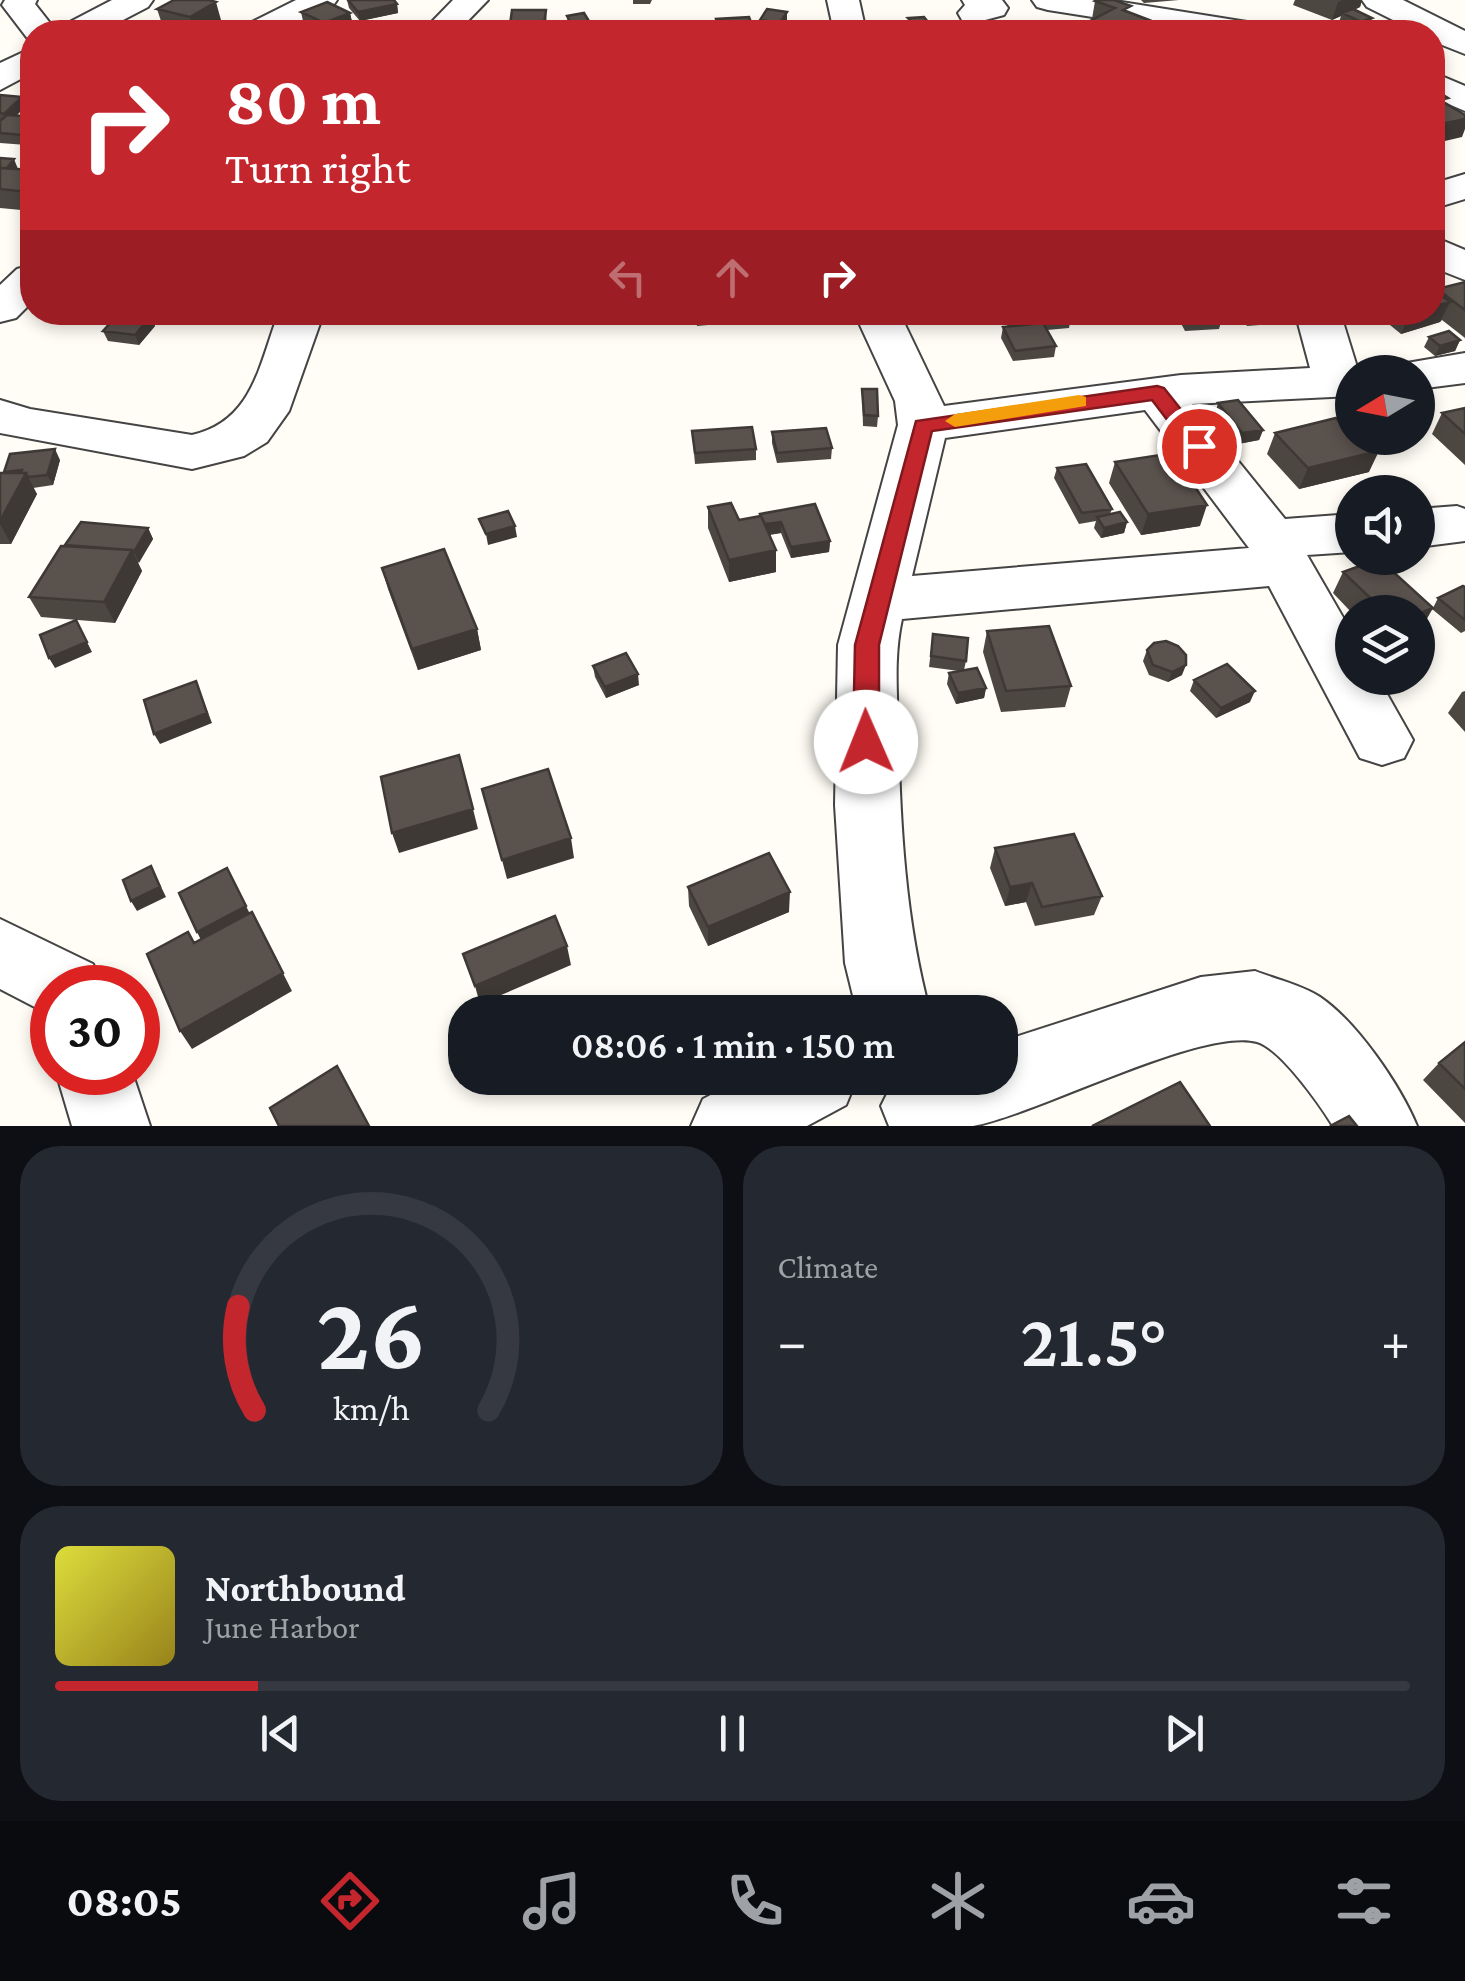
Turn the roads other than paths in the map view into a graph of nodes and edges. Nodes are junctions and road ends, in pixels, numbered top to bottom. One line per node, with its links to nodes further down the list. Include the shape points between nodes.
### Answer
1 (22, 0): 8 (street, via 18,5)
2 (138, 0): 9 (street)
3 (320, 0): 10 (street)
4 (472, 0): 11 (street)
5 (978, 0): 12 (street, via 992,8 974,13)
6 (1048, 0): 13 (street)
7 (1378, 0): 14 (street)
8 (30, 20)
9 (99, 20)
10 (281, 20)
11 (451, 20)
12 (982, 20)
13 (1172, 20)
14 (1418, 20)
15 (20, 289): 16 (street)
16 (0, 308)
17 (297, 325): 25 (street, via 265,411 226,444 192,452)
18 (882, 325): 26 (street)
19 (1322, 325): 20 (street)
20 (1335, 357)
21 (1465, 368): 22 (street)
22 (1435, 372)
23 (1335, 383): 24 (street)
24 (1157, 393): 26 (street); 28 (street)
25 (0, 416)
26 (924, 425): 29 (street)
27 (1335, 537): 28 (street)
28 (1277, 552): 29 (street); 30 (street)
29 (880, 600): 33 (street, via 867,645 867,805)
30 (1382, 740)
31 (0, 952): 32 (street)
32 (30, 968)
33 (888, 995)
34 (101, 1095): 37 (street)
35 (787, 1095): 38 (street)
36 (922, 1103): 39 (street, via 1201,1012 1255,1006 1294,1022)
37 (110, 1126)
38 (730, 1126)
39 (1378, 1126)

